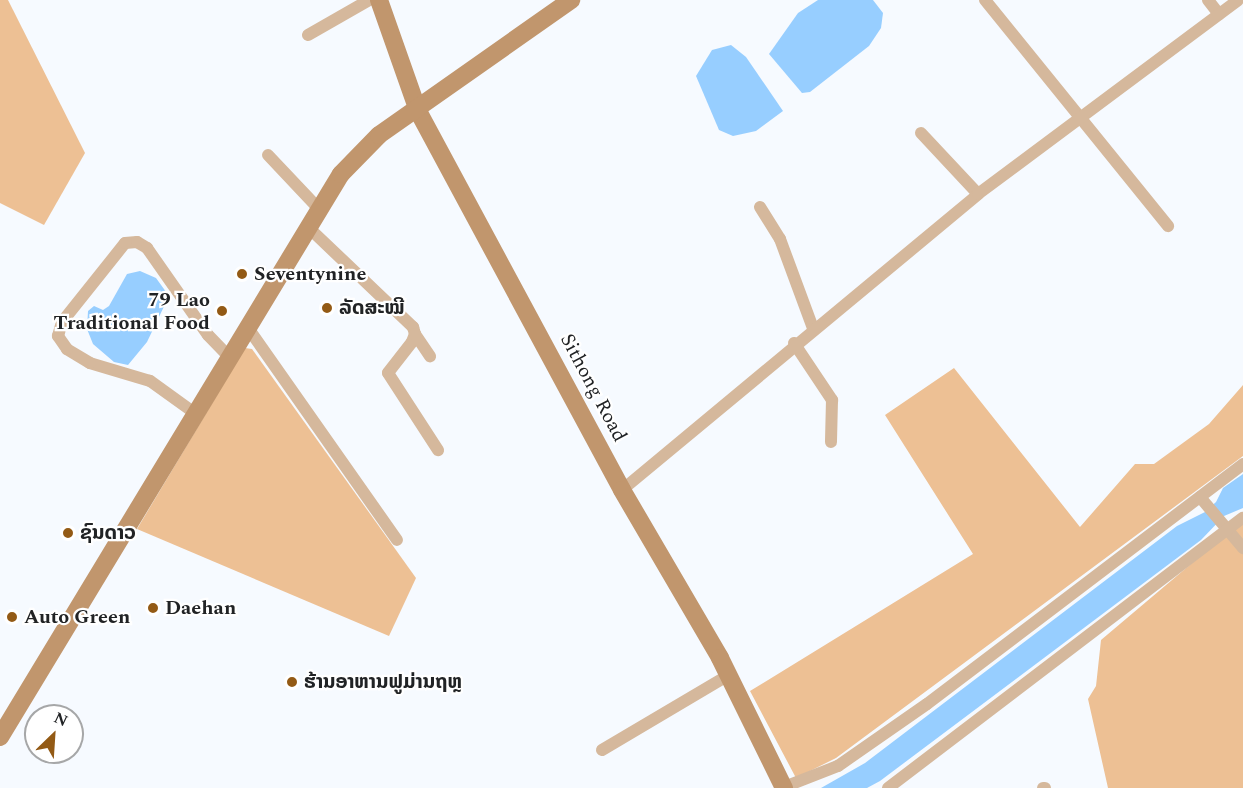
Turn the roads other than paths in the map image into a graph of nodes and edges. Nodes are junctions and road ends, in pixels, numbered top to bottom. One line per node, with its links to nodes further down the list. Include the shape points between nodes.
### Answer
1 (369, 0): 8 (street)
2 (379, 0): 9 (street, Sithong Road)
3 (571, 0): 9 (street)
4 (985, 0): 10 (street)
5 (1208, 0): 7 (street)
6 (1238, 0): 7 (street)
7 (1219, 14): 10 (street)
8 (308, 34)
9 (418, 111): 15 (street, via 379,135 358,154); 28 (street, Sithong Road)
10 (1081, 114): 13 (street); 16 (street)
11 (921, 134): 13 (street)
12 (268, 155): 15 (street)
13 (978, 194): 19 (street)
14 (760, 207): 19 (street, via 780,239)
15 (319, 209): 17 (street)
16 (1168, 226)
17 (309, 228): 18 (street); 20 (street, via 413,327)
18 (248, 328): 23 (street); 32 (street)
19 (813, 328): 21 (street)
20 (415, 334): 22 (street); 26 (street, via 388,373)
21 (794, 343): 25 (street, via 832,400); 28 (street)
22 (430, 356)
23 (230, 358): 24 (street); 24 (street, via 208,335 147,248 137,242 125,243 62,322 57,336 67,350 90,363 150,381)
24 (196, 414): 35 (street)
25 (831, 441)
26 (438, 450)
27 (1243, 464): 29 (street)
28 (622, 490): 34 (street, Sithong Road)
29 (1203, 501): 31 (street); 37 (street, via 838,766)
30 (1243, 518): 31 (street)
31 (1223, 526): 33 (street); 38 (street)
32 (397, 540)
33 (1243, 548)
34 (729, 675): 36 (street); 37 (street, Sithong Road)
35 (0, 737)
36 (602, 750)
37 (784, 787)
38 (888, 788)

